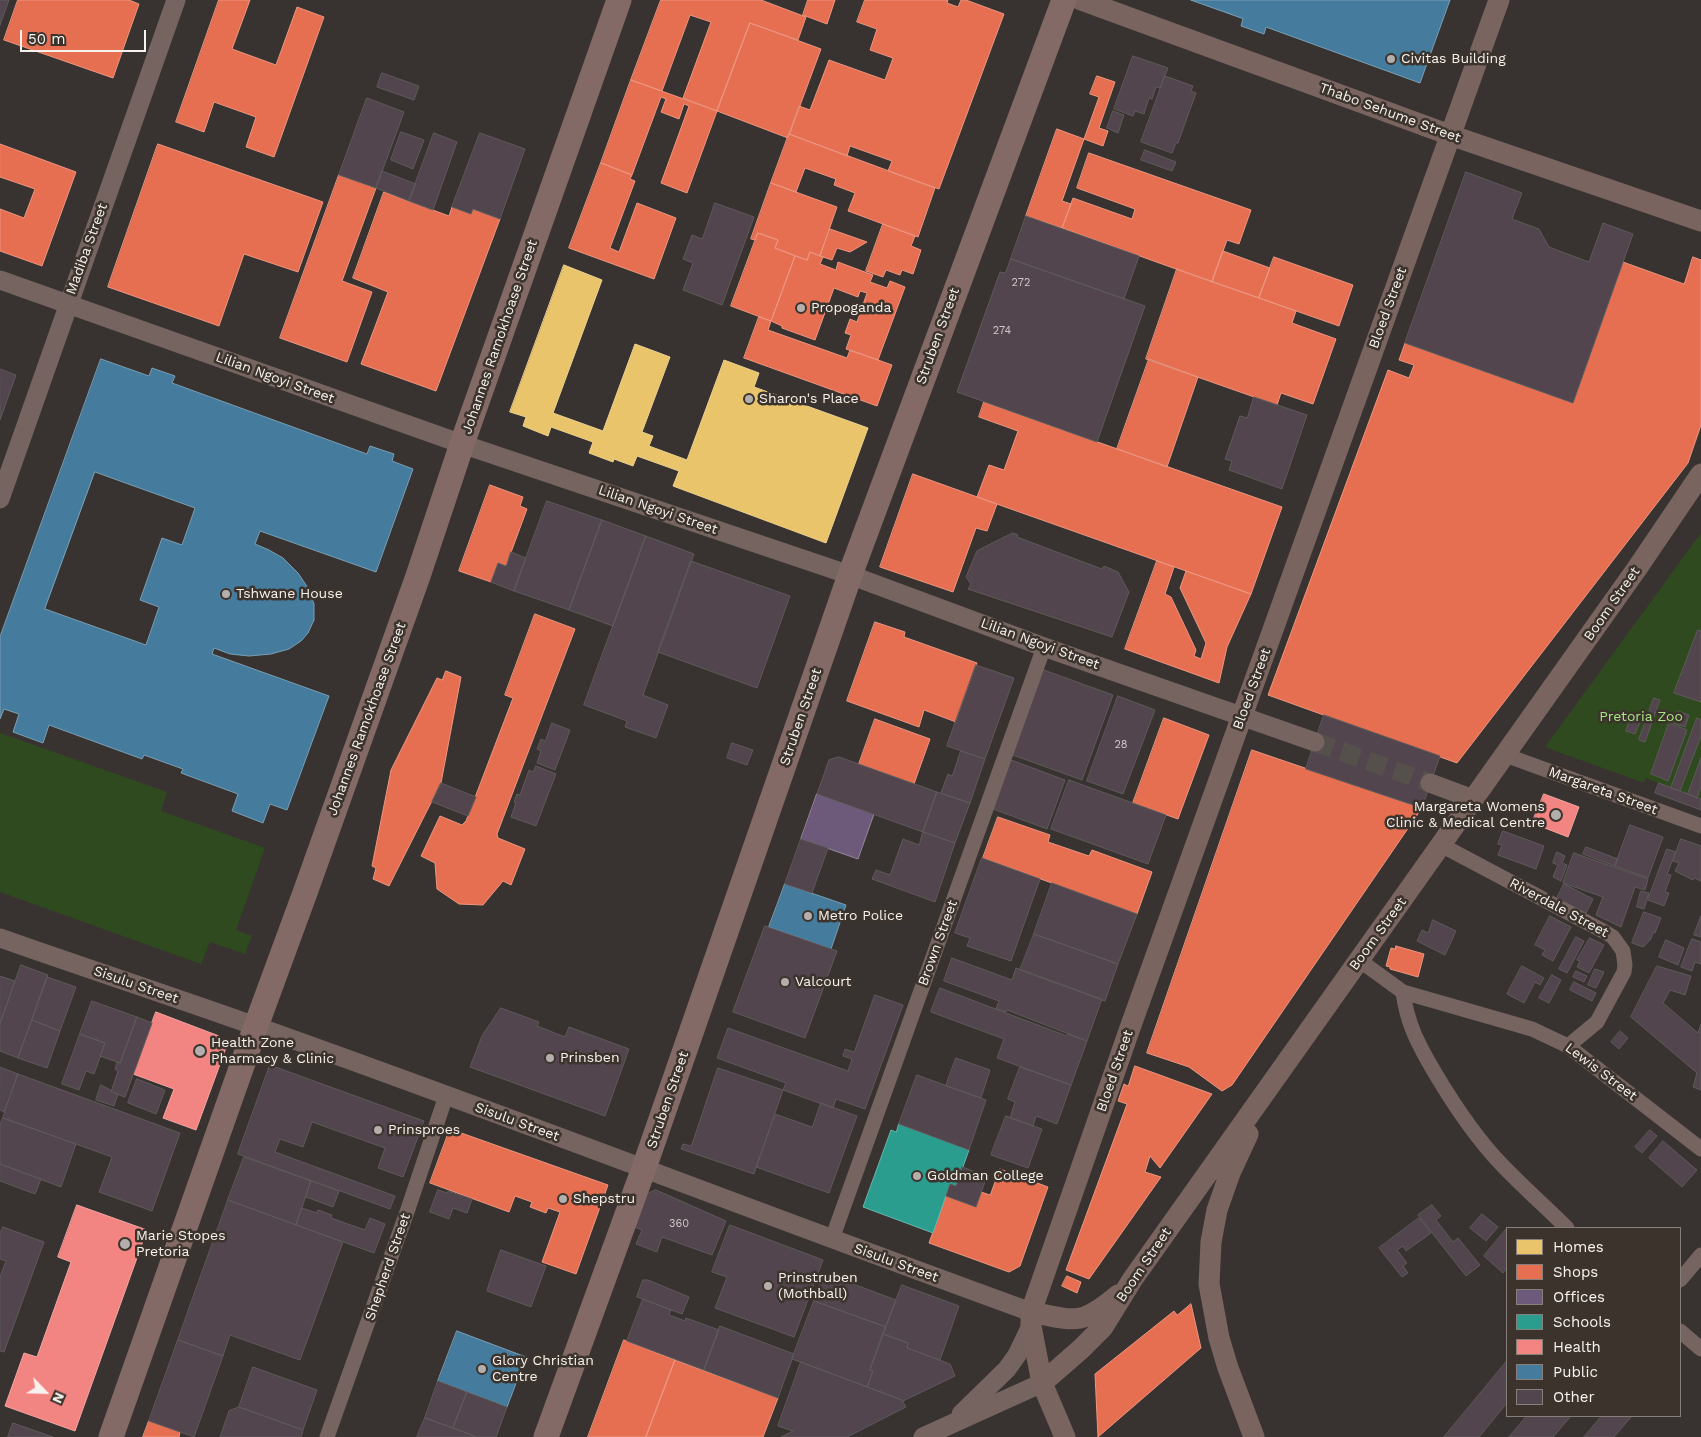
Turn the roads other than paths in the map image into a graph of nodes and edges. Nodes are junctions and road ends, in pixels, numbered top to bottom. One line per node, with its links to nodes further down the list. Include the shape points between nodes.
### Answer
1 (176, 0): 9 (street, Madiba Street)
2 (619, 0): 10 (main road, Johannes Ramokhoase Street)
3 (1064, 0): 13 (main road, Struben Street)
4 (1081, 0): 6 (main road, Thabo Sehume Street)
5 (1499, 0): 6 (main road, Bloed Street)
6 (1450, 135): 7 (main road, Thabo Sehume Street); 15 (main road, Bloed Street)
7 (1701, 221)
8 (0, 280): 9 (street, Lilian Ngoyi Street)
9 (68, 304): 10 (street, Lilian Ngoyi Street); 12 (street, Madiba Street)
10 (462, 444): 13 (street, Lilian Ngoyi Street); 25 (main road, Johannes Ramokhoase Street, via 418,576)
11 (1701, 474): 17 (main road, Boom Street)
12 (0, 499)
13 (850, 575): 14 (street, Lilian Ngoyi Street); 30 (main road, Struben Street)
14 (1044, 646): 15 (street, Lilian Ngoyi Street); 32 (street, Brown Street)
15 (1242, 716): 16 (street, Lilian Ngoyi Street); 36 (main road, Bloed Street)
16 (1315, 742)
17 (1504, 755): 19 (main road, Boom Street); 20 (street, Margareta Street)
18 (1430, 783): 19 (street)
19 (1473, 799): 21 (main road, Boom Street)
20 (1701, 826)
21 (1442, 844): 23 (main road, Boom Street); 26 (street, Riverdale Street, via 1605,932 1619,943 1625,958 1624,972 1597,1022)
22 (0, 938): 25 (street, Sisulu Street)
23 (1359, 960): 24 (street, Lewis Street); 27 (main road, Boom Street)
24 (1403, 992): 26 (street, Lewis Street, via 1532,1029); 31 (street, via 1405,1013 1447,1092 1502,1164)
25 (256, 1026): 28 (street, Sisulu Street); 41 (main road, Johannes Ramokhoase Street)
26 (1568, 1046): 29 (street, Lewis Street)
27 (1268, 1091): 35 (main road, Boom Street); 46 (main road, via 1230,1173 1217,1210 1211,1242 1209,1284 1219,1338)
28 (446, 1096): 30 (street, Sisulu Street); 42 (street, Shepherd Street)
29 (1701, 1149)
30 (644, 1168): 32 (street, Sisulu Street); 43 (main road, Struben Street)
31 (1566, 1227)
32 (832, 1239): 36 (street, Sisulu Street)
33 (1701, 1255): 34 (street)
34 (1681, 1279)
35 (1125, 1290): 36 (main road, via 1097,1312 1082,1319); 39 (main road, Boom Street, via 1103,1327)
36 (1031, 1319): 39 (main road, Bloed Street); 40 (street, via 1017,1355 1007,1369)
37 (1681, 1332): 38 (street)
38 (1701, 1349)
39 (1042, 1383): 40 (street); 45 (main road, Bloed Street)
40 (951, 1423): 44 (street)
41 (111, 1437)
42 (327, 1437)
43 (546, 1437)
44 (923, 1437)
45 (1065, 1437)
46 (1254, 1437)

